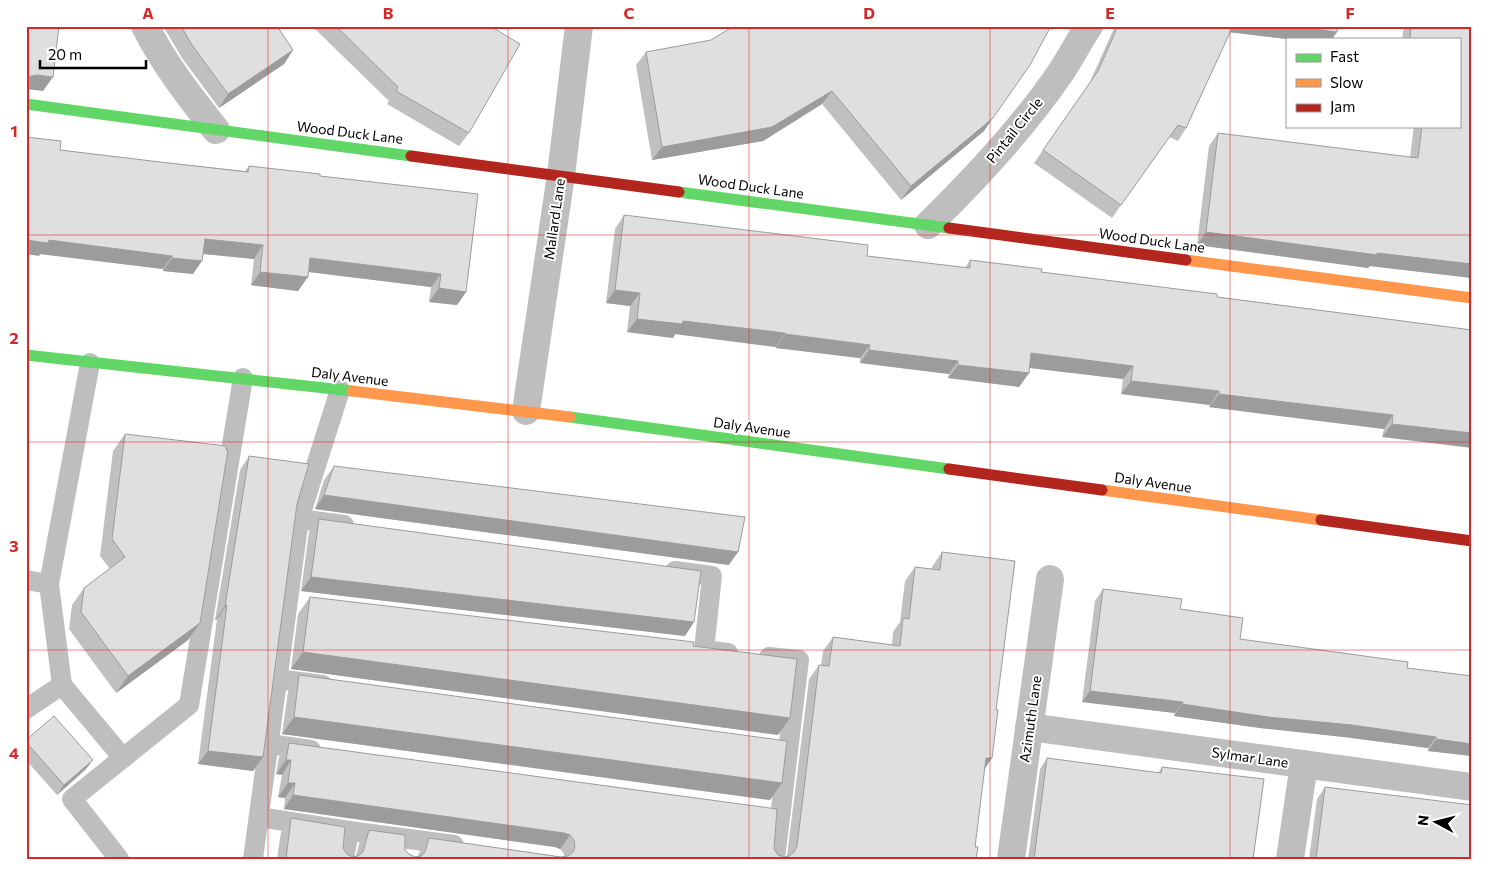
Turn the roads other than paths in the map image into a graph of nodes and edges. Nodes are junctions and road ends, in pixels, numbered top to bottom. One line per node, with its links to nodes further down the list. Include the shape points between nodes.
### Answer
1 (144, 26): 5 (street, via 154,46)
2 (579, 26): 6 (street, Mallard Lane)
3 (1089, 26): 7 (street, Pintail Circle, via 1060,72 1016,130)
4 (26, 104): 5 (street, Wood Duck Lane)
5 (216, 130): 6 (street, Wood Duck Lane)
6 (561, 175): 7 (street, Wood Duck Lane); 13 (street, Mallard Lane)
7 (928, 225): 8 (street, Wood Duck Lane)
8 (1472, 298)
9 (26, 355): 10 (street, Daly Avenue)
10 (90, 363): 11 (street, Daly Avenue); 20 (lane)
11 (243, 378): 12 (street, Daly Avenue); 32 (lane, via 189,705)
12 (340, 390): 13 (street, Daly Avenue); 14 (lane)
13 (526, 411): 16 (street, Daly Avenue)
14 (299, 519): 15 (lane); 21 (lane)
15 (358, 527)
16 (1472, 541)
17 (653, 568): 24 (lane, via 712,576)
18 (1050, 579): 29 (street, Azimuth Lane)
19 (26, 580): 20 (lane)
20 (50, 584): 26 (lane)
21 (288, 601): 22 (lane); 25 (lane)
22 (308, 604)
23 (684, 648): 24 (lane)
24 (704, 650): 43 (lane, via 800,660 779,747 770,812)
25 (278, 679): 27 (lane); 30 (lane)
26 (62, 685): 28 (lane); 32 (lane)
27 (336, 687)
28 (26, 709)
29 (1029, 727): 33 (street, Sylmar Lane); 44 (street, Azimuth Lane)
30 (269, 744): 31 (lane); 35 (lane)
31 (328, 752)
32 (123, 758): 39 (lane, via 72,798)
33 (1304, 764): 34 (street, Sylmar Lane); 45 (street)
34 (1472, 787)
35 (259, 817): 36 (lane); 40 (lane)
36 (349, 831): 37 (lane); 41 (lane)
37 (409, 839): 38 (lane); 42 (lane)
38 (474, 848)
39 (119, 859)
40 (253, 859)
41 (344, 859)
42 (406, 859)
43 (774, 859)
44 (1011, 859)
45 (1290, 859)

